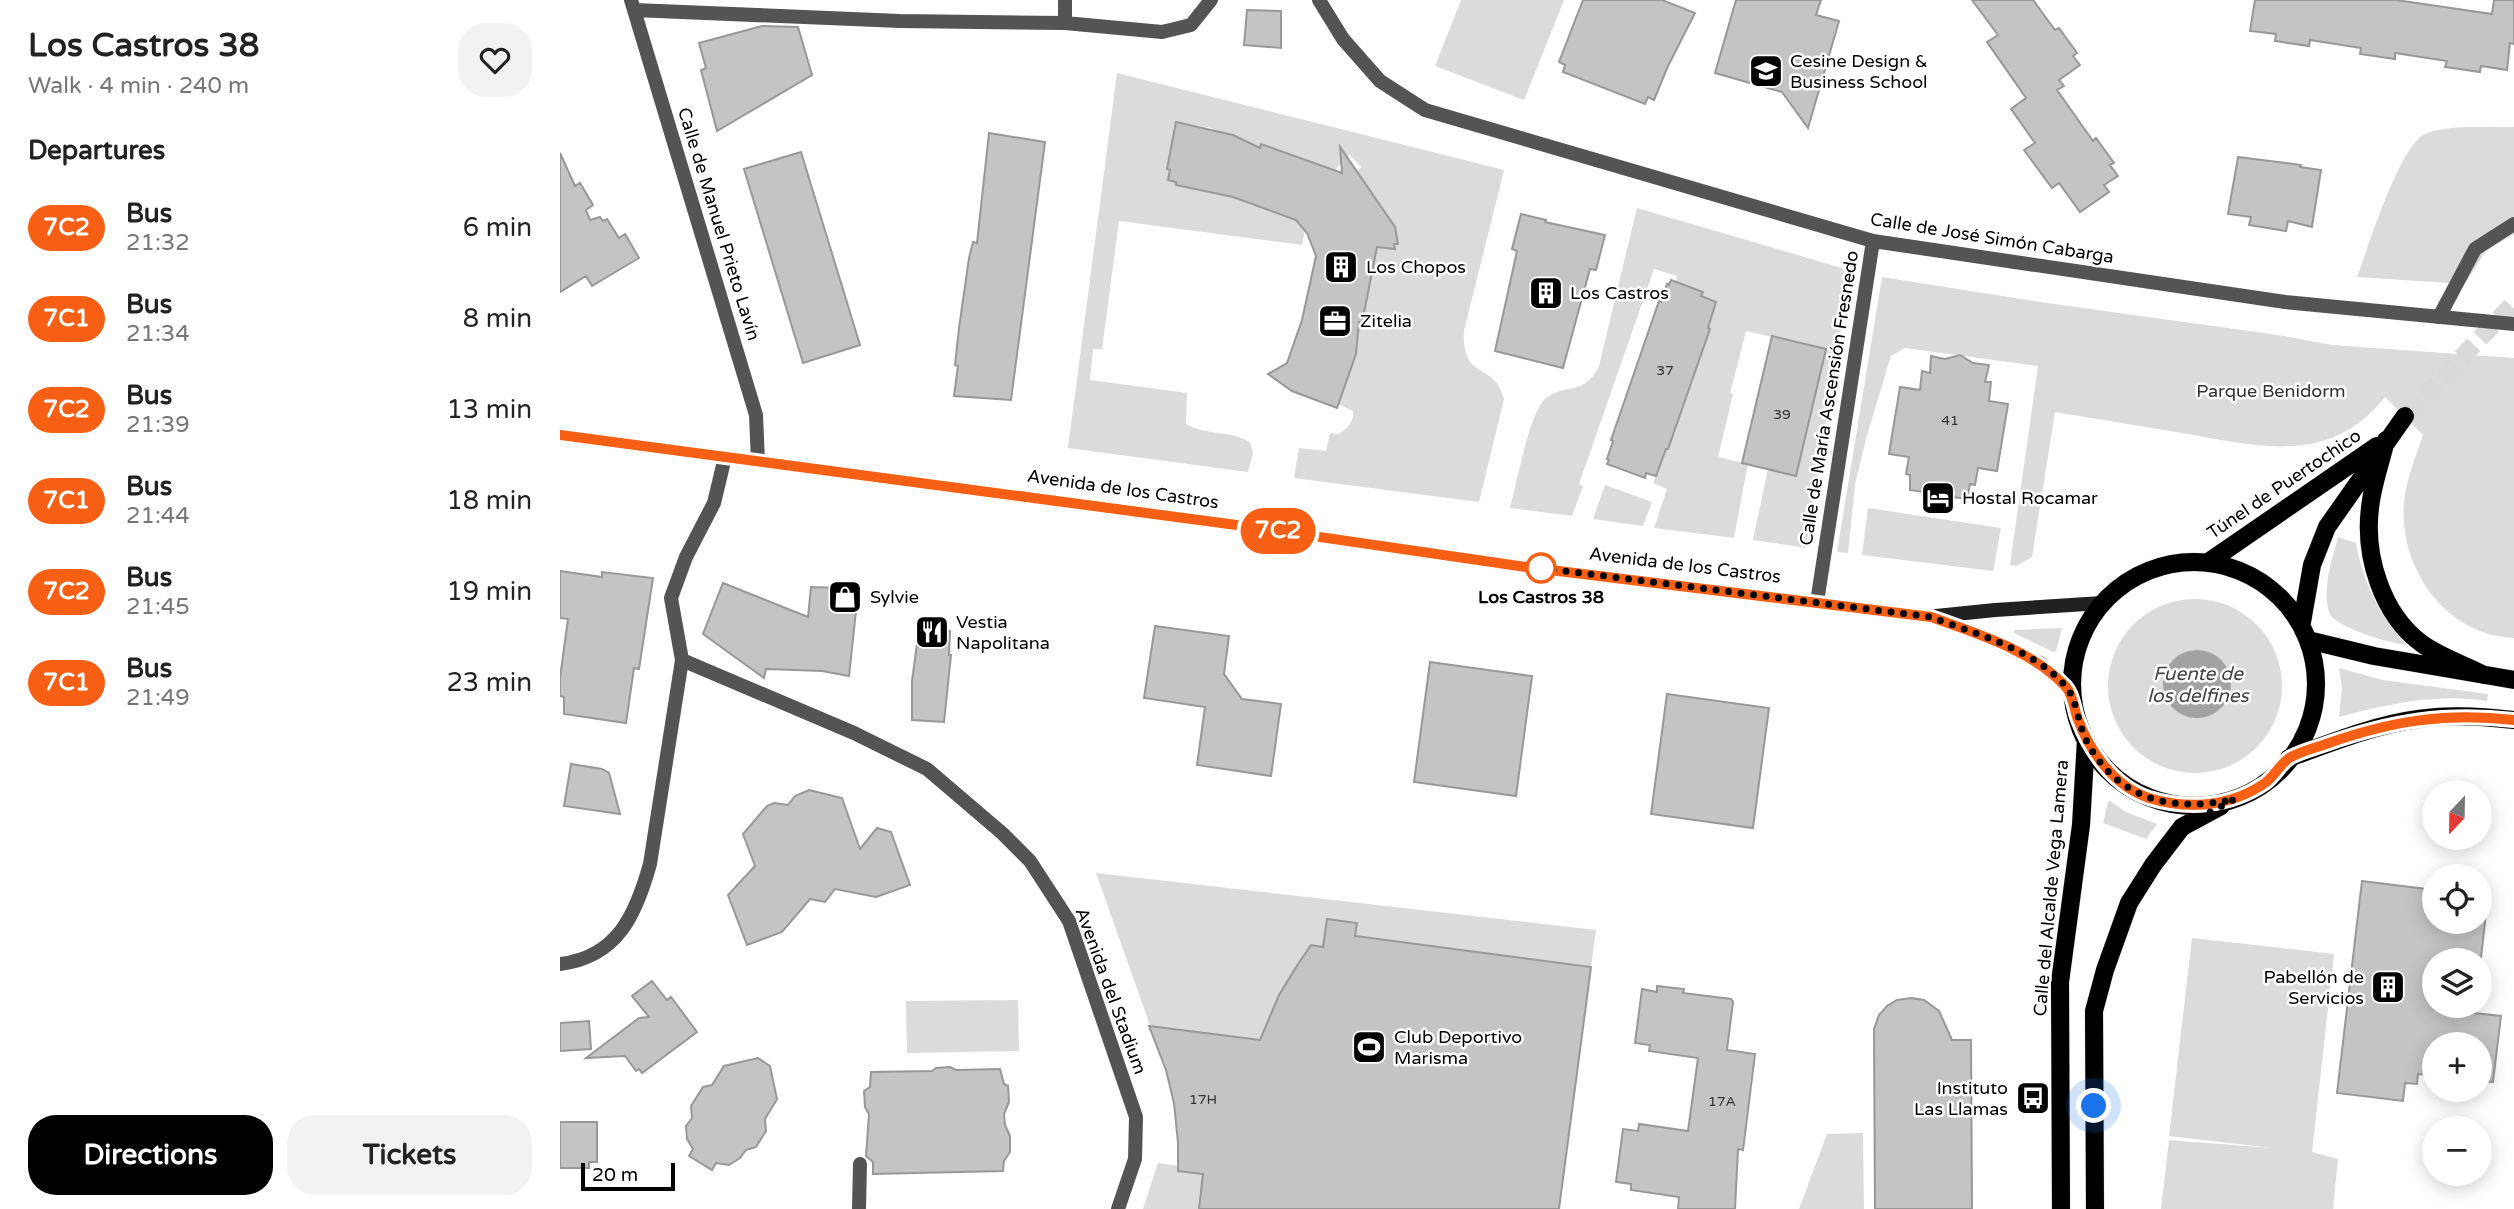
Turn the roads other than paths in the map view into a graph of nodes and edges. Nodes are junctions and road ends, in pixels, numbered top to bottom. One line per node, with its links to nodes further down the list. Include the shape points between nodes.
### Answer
1 (1065, 0): 5 (street)
2 (1211, 0): 5 (street, via 1191,25 1162,32)
3 (1318, 0): 7 (street, Calle de José Simón Cabarga, via 1343,39 1380,81 1425,110)
4 (632, 5): 5 (street, via 887,20); 14 (street, Calle de Manuel Prieto Lavín, via 756,415)
5 (1065, 23)
6 (2514, 225): 8 (street, via 2475,249)
7 (1873, 242): 8 (street, Calle de José Simón Cabarga, via 2285,302); 16 (street, Calle de María Ascensión Fresnedo)
8 (2439, 317): 9 (street, Calle de José Simón Cabarga)
9 (2514, 324)
10 (2405, 416): 12 (main road, Túnel de Puertochico)
11 (560, 435): 13 (main road, Avenida de los Castros)
12 (2386, 440): 15 (main road, Túnel de Puertochico); 19 (main road, Túnel de Puertochico, via 2328,527 2312,565); 22 (main road, via 2370,508 2370,543 2382,596 2421,643)
13 (725, 457): 14 (main road, Avenida de los Castros); 21 (street, via 714,503 671,598)
14 (758, 462): 16 (main road, Avenida de los Castros)
15 (2207, 563): 17 (main road, via 2171,564 2140,574); 19 (main road, via 2262,583 2283,598)
16 (1817, 603): 18 (main road, Avenida de los Castros)
17 (2102, 603): 18 (main road, Avenida de los Castros); 24 (main road, via 2081,634)
18 (1931, 617): 24 (main road, Avenida de los Castros, via 2040,663)
19 (2302, 622): 20 (main road)
20 (2312, 641): 22 (main road); 27 (main road, via 2316,674 2311,715)
21 (682, 660): 29 (street, via 650,864 636,906 606,948 579,962); 32 (street, Avenida del Stadium, via 927,769 1030,861 1069,921 1136,1117 1135,1159)
22 (2484, 674): 23 (main road)
23 (2514, 680)
24 (2069, 690): 26 (main road)
25 (2514, 720): 27 (main road, via 2416,719 2342,738)
26 (2086, 740): 28 (main road, via 2112,775 2144,796 2174,805); 33 (main road, Calle del Alcalde Vega Lamera, via 2081,825 2060,982)
27 (2289, 758): 28 (main road, via 2266,782)
28 (2235, 799): 34 (main road, via 2182,827 2152,865 2129,903 2105,970 2094,1011)
29 (560, 964)
30 (860, 1164): 31 (street)
31 (859, 1209)
32 (1118, 1209)
33 (2061, 1209)
34 (2095, 1209)

